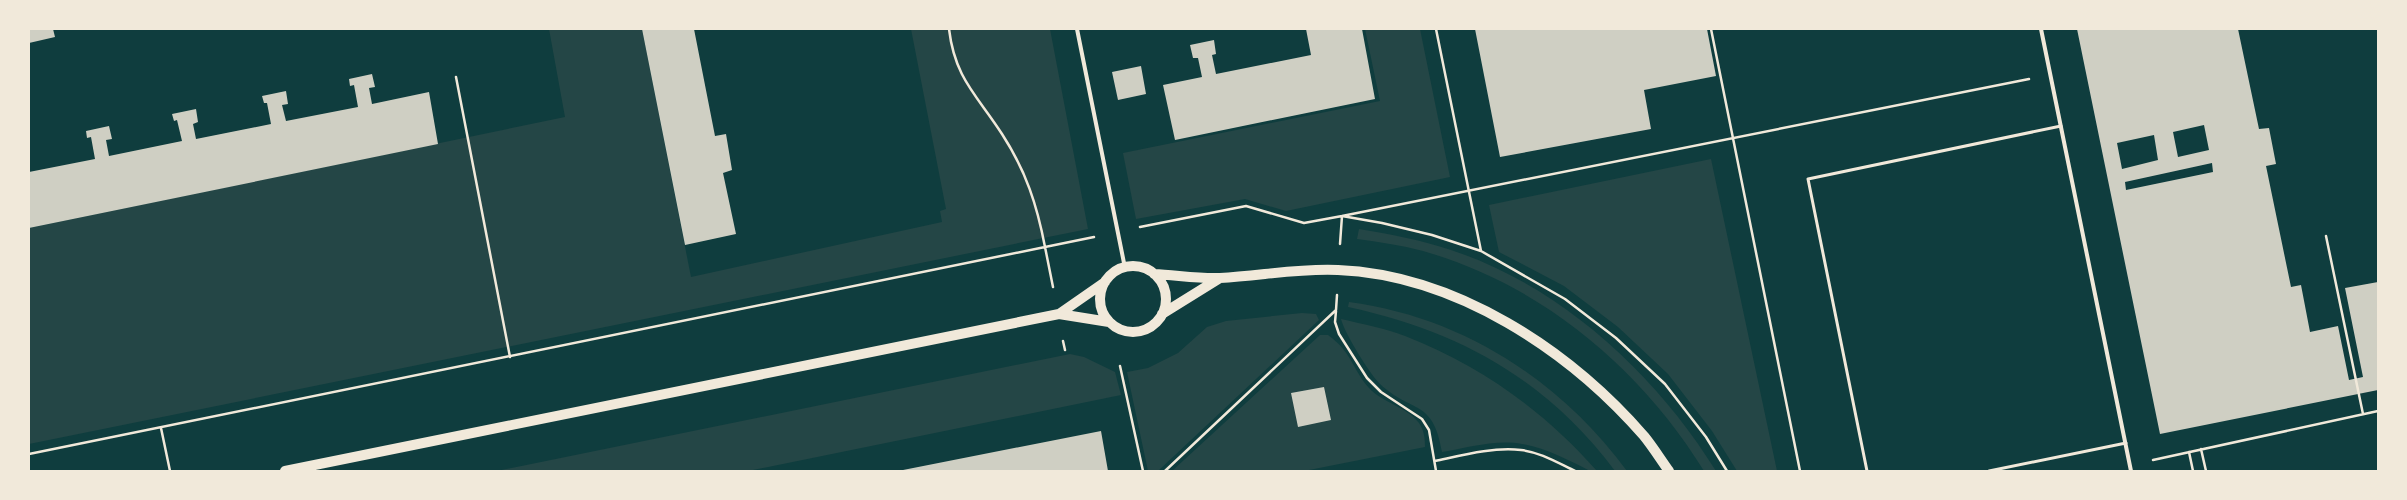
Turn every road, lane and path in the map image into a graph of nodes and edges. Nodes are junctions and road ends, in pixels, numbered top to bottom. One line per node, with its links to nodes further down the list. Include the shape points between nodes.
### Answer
1 (949, 29): 13 (path, via 958,67 970,91 1002,134 1028,180 1038,209)
2 (1077, 29): 11 (street)
3 (1436, 29): 10 (path)
4 (1711, 29): 9 (path)
5 (2041, 29): 6 (street)
6 (2051, 75): 8 (street); 9 (path)
7 (456, 77): 24 (path)
8 (2061, 126): 29 (street); 43 (lane, via 1808,178)
9 (1734, 137): 10 (path); 42 (path)
10 (1468, 190): 14 (path); 16 (path, via 1342,216)
11 (1118, 232): 13 (path); 15 (street)
12 (2326, 236): 27 (path)
13 (1045, 247): 21 (path); 24 (path)
14 (1481, 252)
15 (1125, 268): 17 (main road, via 1137,266); 19 (main road, via 1111,274)
16 (1339, 270): 18 (main road, via 1288,270); 20 (path); 41 (main road, via 1386,276 1433,288 1476,306 1521,330 1600,393 1645,437)
17 (1154, 274): 18 (main road); 22 (main road, via 1161,282 1165,293)
18 (1220, 278): 22 (main road)
19 (1104, 282): 21 (main road); 23 (main road, via 1100,292 1100,303)
20 (1336, 310): 33 (path, via 1335,322 1339,334 1367,378 1381,392 1422,419 1429,430); 38 (path)
21 (1059, 314): 23 (main road); 36 (main road)
22 (1162, 314): 23 (main road, via 1148,328 1138,332 1118,328)
23 (1109, 322)
24 (510, 357): 28 (path)
25 (1120, 366): 37 (path)
26 (2378, 411): 27 (path)
27 (2363, 414): 30 (path)
28 (162, 428): 32 (path); 35 (path)
29 (2126, 443): 34 (street); 44 (lane)
30 (2201, 449): 31 (path); 47 (path)
31 (2189, 452): 34 (path); 46 (path)
32 (29, 454)
33 (1435, 461): 39 (path); 40 (path, via 1491,450 1521,450 1547,457)
34 (2130, 465): 45 (street)
35 (170, 471)
36 (285, 471)
37 (1143, 471)
38 (1165, 471)
39 (1436, 471)
40 (1575, 471)
41 (1669, 471)
42 (1800, 471)
43 (1867, 471)
44 (1989, 471)
45 (2132, 471)
46 (2192, 471)
47 (2206, 471)

